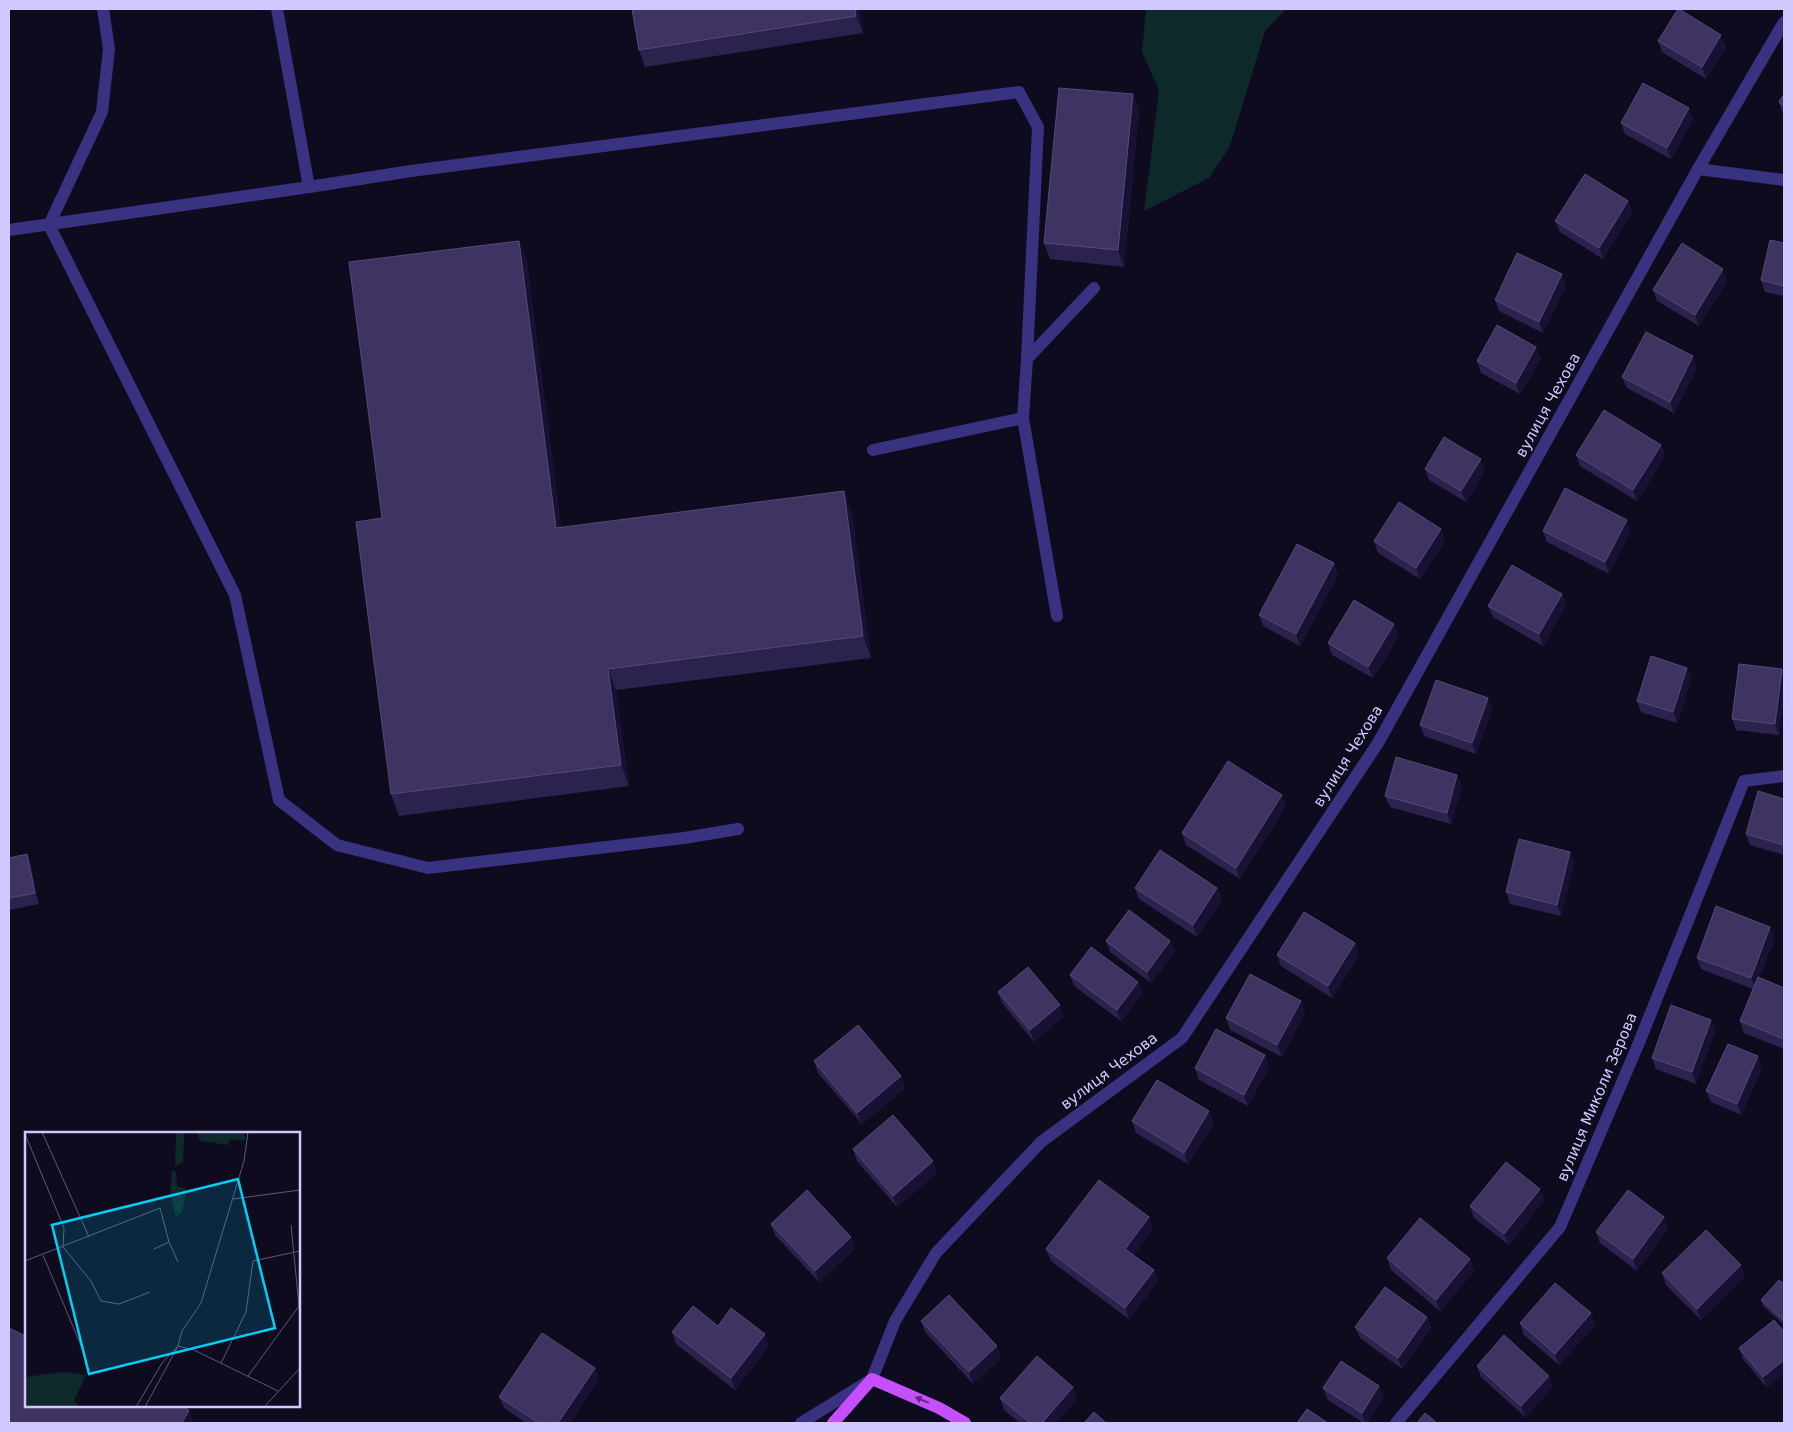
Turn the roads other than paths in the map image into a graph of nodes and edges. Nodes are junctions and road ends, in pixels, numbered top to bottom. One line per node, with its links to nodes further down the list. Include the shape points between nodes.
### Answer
1 (103, 9): 7 (street, via 109,50 102,112)
2 (277, 9): 6 (street)
3 (1784, 22): 4 (street, вулиця Чехова)
4 (1698, 169): 5 (street); 16 (street, вулиця Чехова, via 1378,743 1182,1038 1041,1142 936,1253 895,1321)
5 (1784, 180)
6 (309, 187): 7 (street); 10 (street, via 1019,92 1038,127)
7 (49, 225): 8 (street); 15 (street, via 235,595 279,800 337,845 428,868)
8 (9, 230)
9 (1094, 288): 10 (street)
10 (1027, 359): 11 (street)
11 (1022, 418): 12 (street); 13 (street)
12 (873, 450)
13 (1057, 616)
14 (1784, 776): 20 (street, вулиця Миколи Зерова, via 1744,781 1638,1045 1560,1227)
15 (738, 829)
16 (872, 1379): 17 (street); 18 (main road, вулиця Чехова); 19 (main road, one-way to 16)
17 (801, 1423)
18 (833, 1423)
19 (965, 1423)
20 (1396, 1423)

